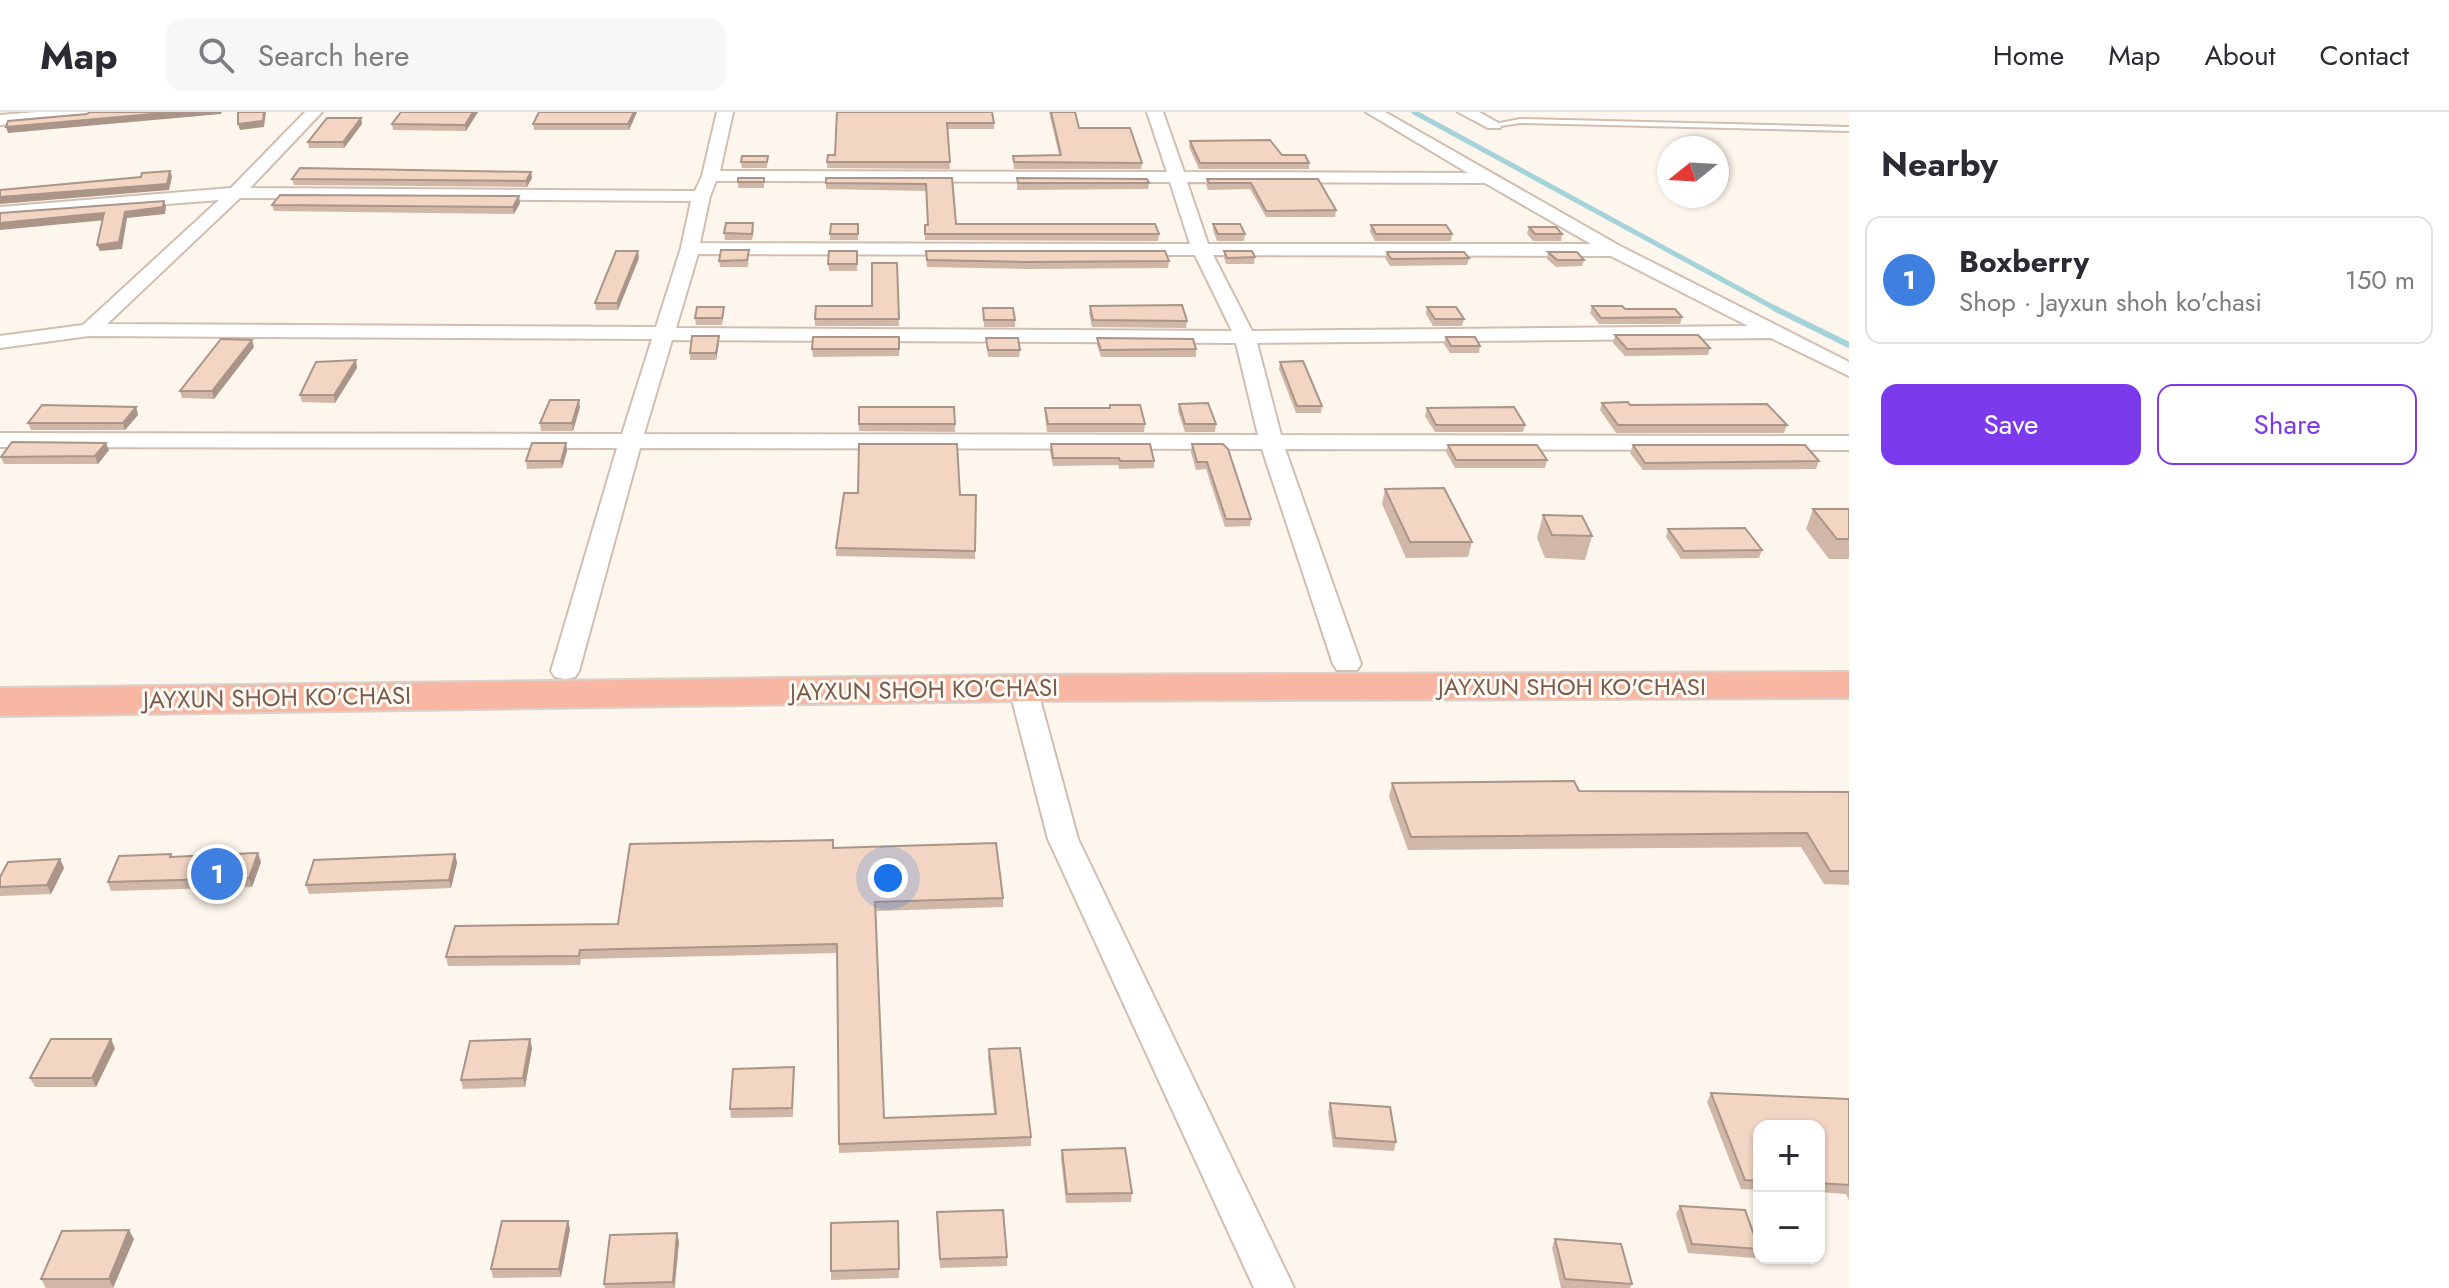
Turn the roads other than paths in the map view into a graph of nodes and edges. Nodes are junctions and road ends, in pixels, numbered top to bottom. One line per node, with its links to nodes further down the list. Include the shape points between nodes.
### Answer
1 (89, 112): 7 (street)
2 (314, 112): 13 (street)
3 (725, 112): 10 (street)
4 (1155, 112): 11 (street)
5 (1374, 112): 12 (street)
6 (1466, 112): 8 (street)
7 (0, 120)
8 (1494, 125): 9 (lane, via 1520,121)
9 (1849, 129)
10 (710, 176): 11 (street); 14 (street)
11 (1177, 176): 12 (street); 17 (street)
12 (1491, 178): 18 (street)
13 (236, 193): 14 (street); 15 (street); 19 (street)
14 (701, 196): 16 (street)
15 (0, 212)
16 (690, 248): 17 (street); 21 (street)
17 (1201, 249): 18 (street); 22 (street)
18 (1614, 250): 20 (street)
19 (89, 330): 21 (street); 23 (street)
20 (1770, 332): 22 (street); 24 (street)
21 (662, 336): 22 (street); 26 (street)
22 (1245, 337): 27 (street)
23 (0, 342)
24 (1849, 370)
25 (0, 440): 26 (street)
26 (631, 440): 27 (street); 31 (street)
27 (1271, 441): 28 (street); 30 (street)
28 (1849, 443)
29 (1849, 663): 30 (highway, JAYXUN SHOH KO'CHASI)
30 (1347, 664): 31 (highway, JAYXUN SHOH KO'CHASI)
31 (565, 671): 32 (highway, JAYXUN SHOH KO'CHASI)
32 (0, 676)
33 (1849, 685): 34 (highway, JAYXUN SHOH KO'CHASI)
34 (1023, 688): 35 (highway, JAYXUN SHOH KO'CHASI); 36 (street, via 1063,839)
35 (0, 702)
36 (1274, 1288)

